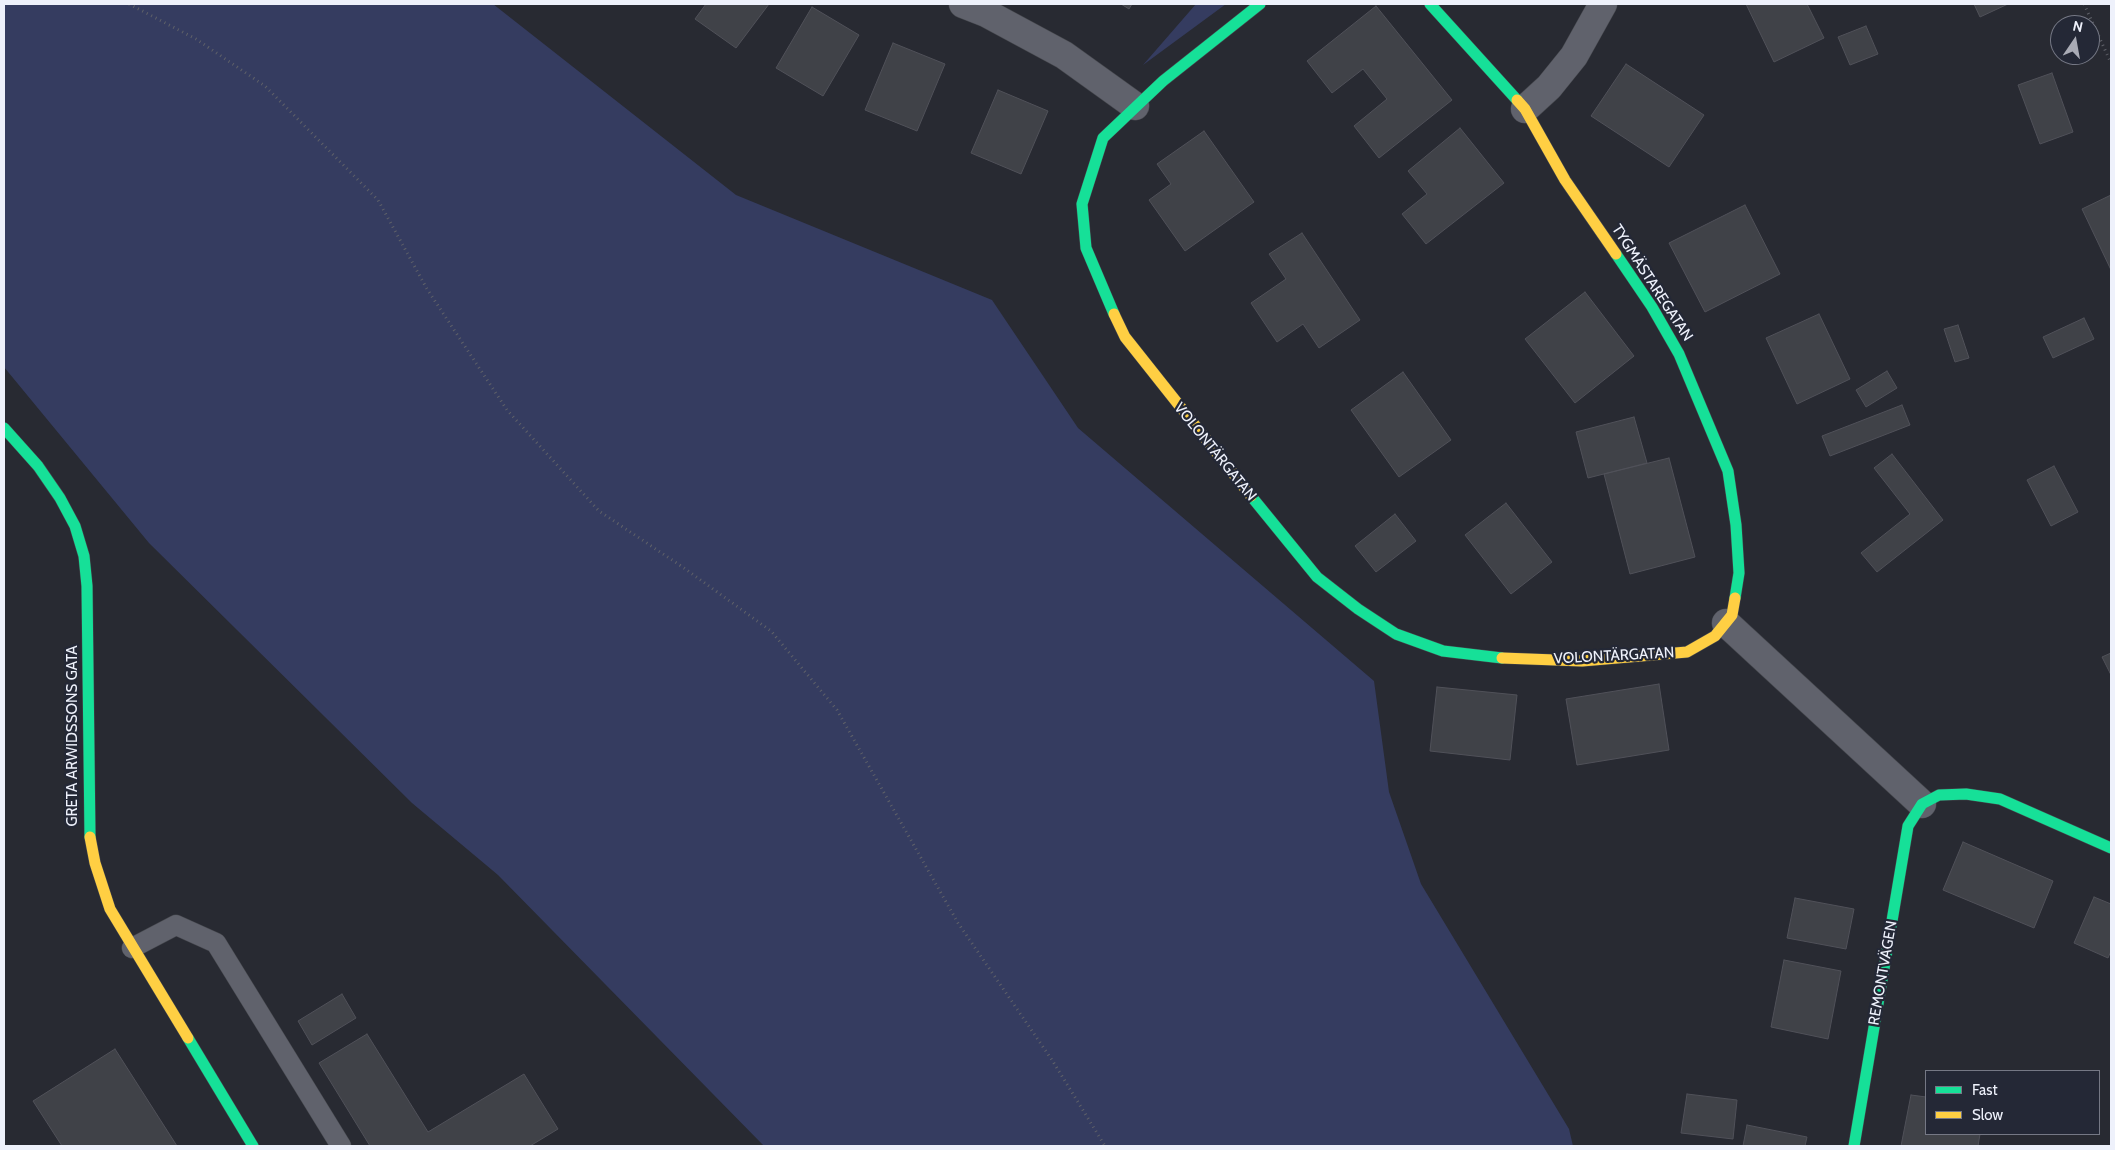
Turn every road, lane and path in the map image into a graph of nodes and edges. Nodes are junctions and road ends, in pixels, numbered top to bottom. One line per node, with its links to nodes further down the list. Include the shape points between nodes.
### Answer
1 (129, 4): 17 (path, via 196,39 265,86 378,200 427,289 507,410 599,511 771,631 837,710 958,923 1052,1060)
2 (963, 4): 8 (street, via 1064,55)
3 (1260, 4): 8 (street, via 1194,54)
4 (1430, 4): 9 (street, TYGMÄSTAREGATAN)
5 (1603, 4): 9 (street, via 1574,56 1549,87)
6 (2084, 4): 7 (path)
7 (2111, 63)
8 (1135, 106): 11 (street, VOLONTÄRGATAN, via 1103,138 1082,204 1089,257 1125,337 1317,577 1396,634 1443,651 1490,658 1582,661 1687,652 1715,636)
9 (1525, 109): 11 (street, TYGMÄSTAREGATAN, via 1565,180 1652,307 1679,354 1728,471 1739,573 1732,615)
10 (4, 428): 14 (street, GRETA ARWIDSSONS GATA, via 38,466 60,498 75,526 84,556 87,586 88,829 110,909)
11 (1726, 623): 12 (street)
12 (1922, 804): 13 (street, via 1939,795 1966,794 2000,799); 18 (street, REMONTVÄGEN, via 1908,826)
13 (2111, 848)
14 (132, 948): 15 (street, GRETA ARWIDSSONS GATA); 16 (lane, via 176,925 216,943)
15 (253, 1146)
16 (341, 1146)
17 (1104, 1146)
18 (1854, 1146)

